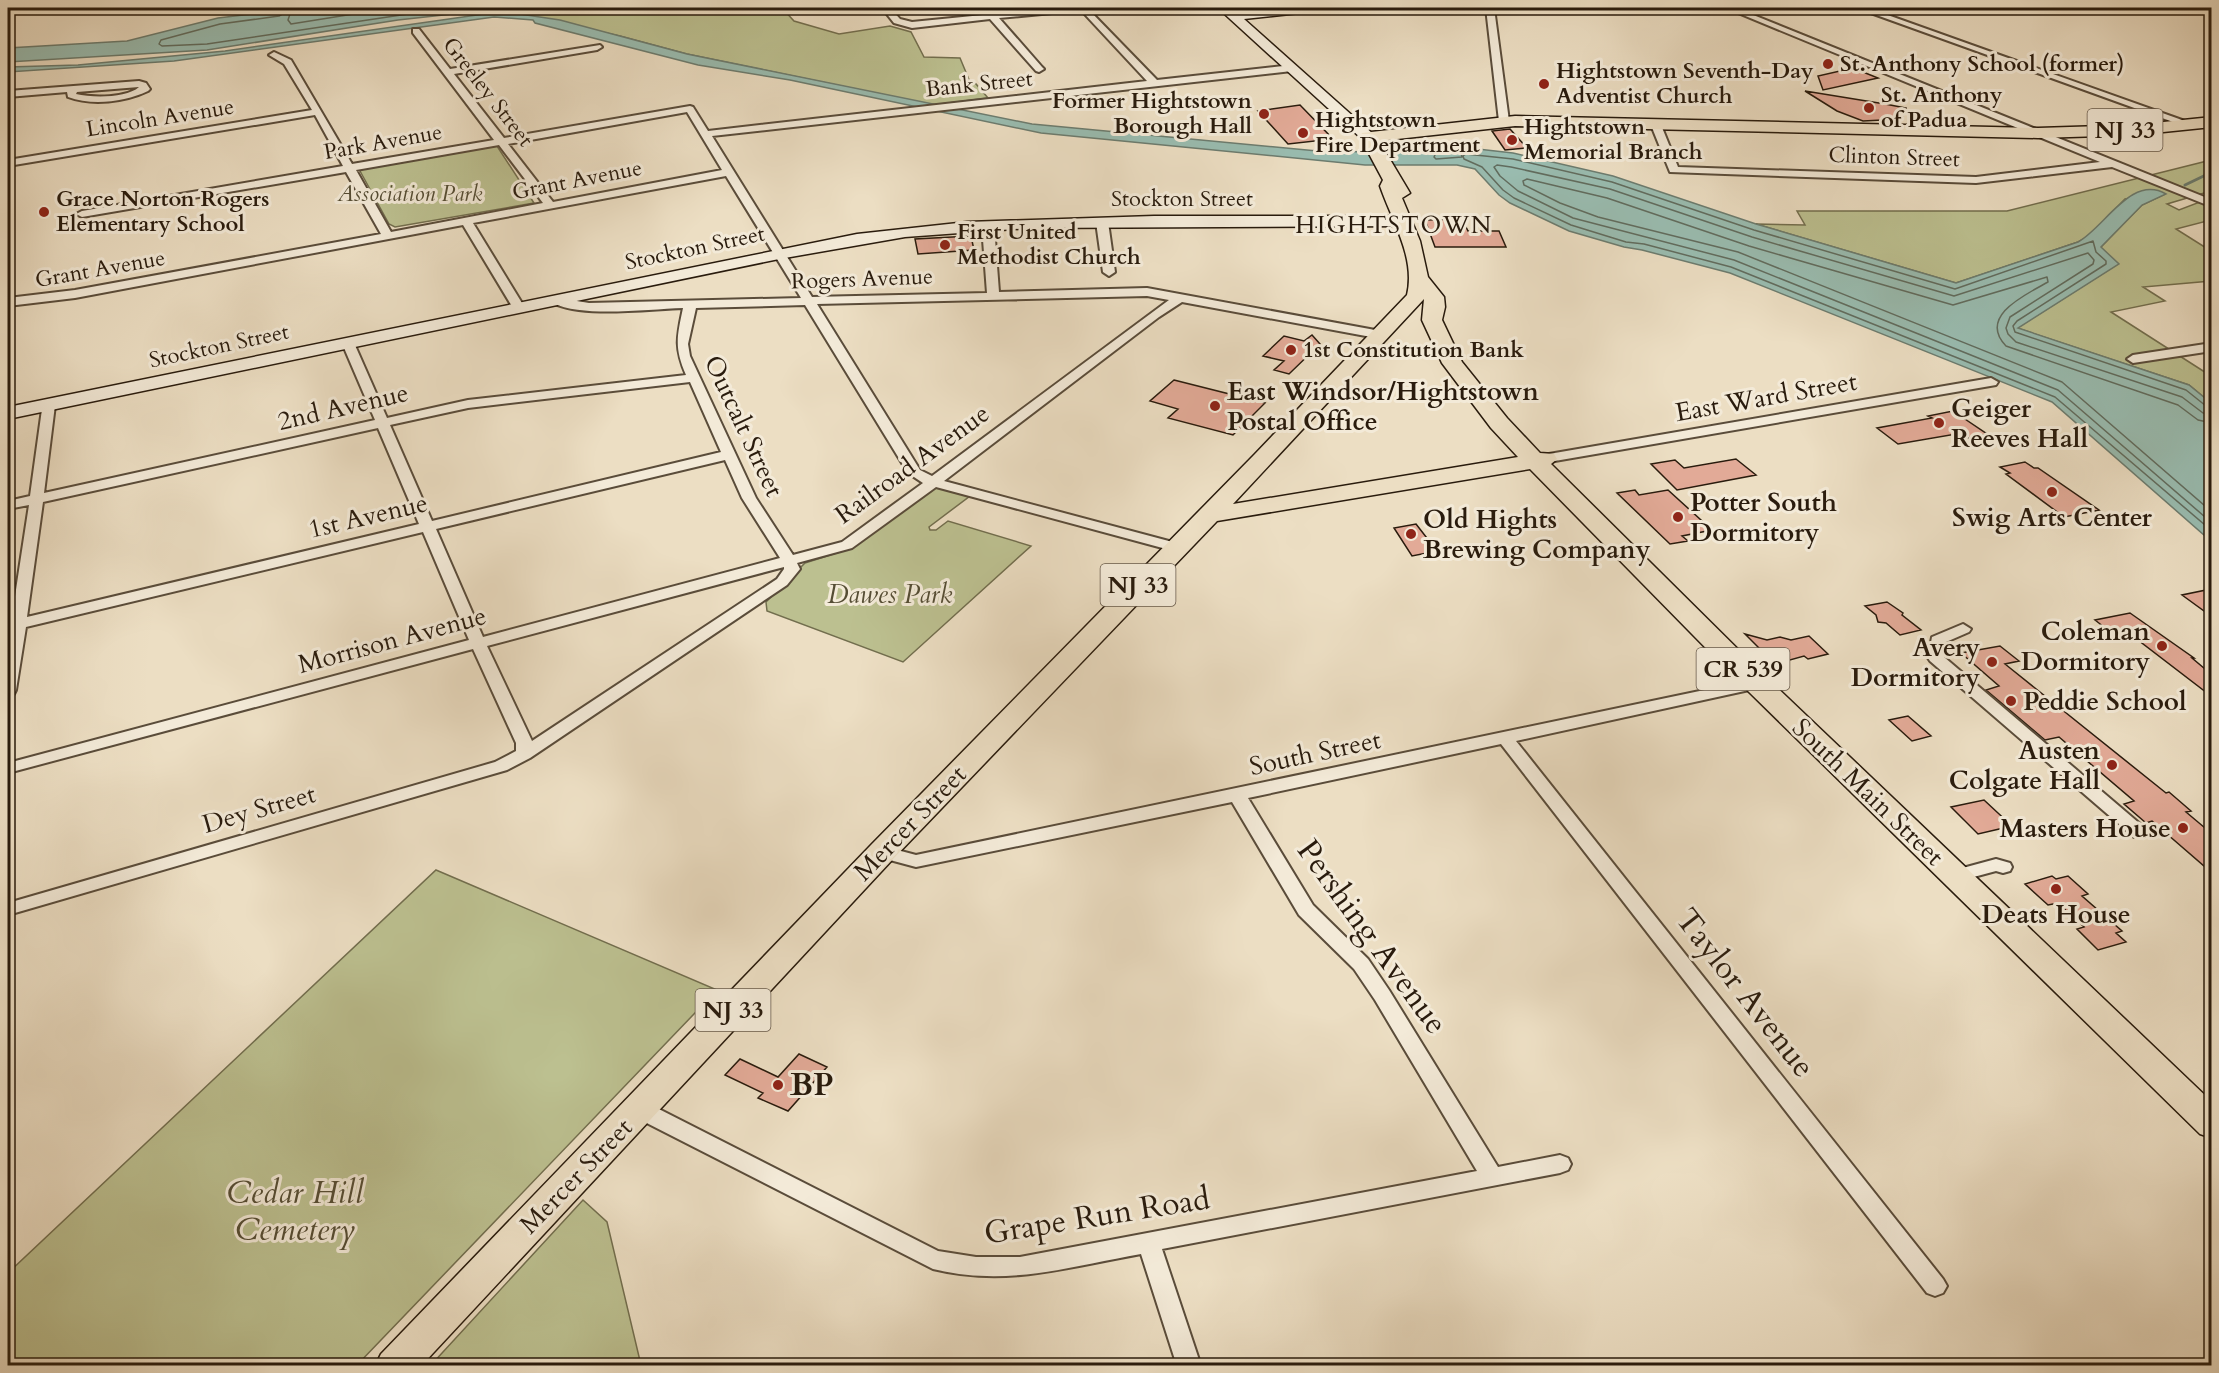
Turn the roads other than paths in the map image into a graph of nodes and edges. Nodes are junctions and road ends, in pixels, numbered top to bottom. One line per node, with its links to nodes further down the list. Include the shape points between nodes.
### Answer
1 (13, 8): 9 (main road)
2 (886, 8): 11 (street, via 904,24)
3 (1073, 8): 11 (street)
4 (1083, 8): 18 (street)
5 (1309, 8): 10 (main road)
6 (1490, 8): 22 (street)
7 (1730, 8): 24 (street)
8 (1861, 8): 26 (street)
9 (8, 9)
10 (1229, 12): 15 (main road)
11 (992, 16): 16 (street)
12 (416, 31): 17 (street, Greeley Street)
13 (597, 47): 17 (street)
14 (274, 55): 21 (street, via 288,62)
15 (1292, 68): 18 (street, Bank Street); 31 (main road)
16 (1039, 69)
17 (447, 72): 30 (street, Greeley Street)
18 (1155, 84): 29 (street, Bank Street)
19 (73, 89): 19 (street, via 71,95 82,99 132,95 145,89 134,84); 20 (street)
20 (8, 94)
21 (318, 112): 32 (street, Lincoln Avenue); 34 (street)
22 (1504, 121): 25 (main road, NJ 33); 31 (main road, NJ 33, via 1389,134)
23 (2211, 122): 26 (main road, NJ 33)
24 (2014, 123): 27 (main road); 28 (street)
25 (1656, 125): 27 (main road, NJ 33); 33 (street, Clinton Street, via 1674,170 1976,180)
26 (2191, 125): 28 (main road, NJ 33)
27 (1961, 132): 28 (main road, NJ 33)
28 (2038, 133): 33 (street)
29 (705, 134): 30 (street, Park Avenue, via 690,109); 35 (street)
30 (501, 141): 34 (street, Park Avenue); 37 (street, Greeley Street)
31 (1373, 144): 40 (main road, via 1389,175 1396,210)
32 (8, 163)
33 (2113, 164): 36 (street)
34 (349, 168): 38 (street, Park Avenue); 43 (street)
35 (729, 172): 37 (street, Grant Avenue); 44 (street)
36 (2211, 204)
37 (550, 205): 39 (street, Grant Avenue)
38 (82, 214)
39 (466, 221): 43 (street, Grant Avenue); 53 (street)
40 (1403, 221): 41 (main road, Stockton Street); 46 (main road)
41 (1102, 222): 42 (main road, Stockton Street); 45 (street)
42 (988, 226): 44 (main road, Stockton Street, via 885,235); 47 (street)
43 (387, 235): 50 (street, Grant Avenue, via 75,294)
44 (779, 254): 49 (main road, Stockton Street); 51 (street)
45 (1109, 272)
46 (1419, 279): 54 (main road, Mercer Street / NJ 33, via 1416,297); 64 (main road, South Main Street / CR 539, via 1431,290 1436,308 1434,328 1452,363 1499,423)
47 (993, 296): 48 (street, Rogers Avenue, via 1147,292); 51 (street, Rogers Avenue)
48 (1180, 298): 54 (street, Rogers Avenue); 65 (street, Railroad Avenue)
49 (557, 300): 52 (street, Rogers Avenue, via 589,307); 53 (main road, Stockton Street)
50 (8, 302)
51 (809, 302): 52 (street, Rogers Avenue); 65 (street, via 915,473)
52 (690, 305): 58 (street, Outcalt Street, via 682,344)
53 (519, 308): 55 (main road, Stockton Street)
54 (1382, 335): 68 (main road, Mercer Street / NJ 33)
55 (348, 343): 60 (main road, Stockton Street); 62 (street)
56 (2211, 347): 57 (street)
57 (2133, 359)
58 (693, 378): 62 (street, 2nd Avenue, via 488,401); 63 (street, Outcalt Street)
59 (1991, 382): 64 (street, East Ward Street)
60 (48, 405): 61 (main road, Stockton Street); 66 (street)
61 (8, 413)
62 (383, 423): 66 (street, 2nd Avenue); 69 (street)
63 (728, 455): 69 (street, 1st Avenue); 71 (street, Outcalt Street, via 749,498)
64 (1542, 459): 68 (main road); 75 (main road, South Main Street / CR 539)
65 (932, 482): 70 (street); 71 (street, Railroad Avenue, via 858,539)
66 (36, 499): 67 (street, 2nd Avenue); 72 (street)
67 (8, 505)
68 (1207, 515): 70 (main road, Mercer Street / NJ 33)
69 (427, 527): 72 (street, 1st Avenue); 74 (street)
70 (1175, 547): 82 (main road, Mercer Street / NJ 33)
71 (789, 561): 74 (street, Morrison Avenue); 78 (street, via 792,568 782,582)
72 (18, 624): 76 (street)
73 (1964, 629): 81 (street, via 1938,640 1936,658)
74 (478, 643): 78 (street, via 525,743); 79 (street, Morrison Avenue)
75 (1757, 684): 77 (street, South Street); 85 (main road, South Main Street / CR 539)
76 (8, 690)
77 (1505, 738): 80 (street, South Street); 89 (street, Taylor Avenue)
78 (524, 754): 83 (street, Dey Street, via 501,766)
79 (8, 768)
80 (1237, 795): 82 (street, South Street, via 916,861); 87 (street, Pershing Avenue, via 1306,910 1361,964 1382,994)
81 (2140, 834)
82 (882, 852): 84 (main road, Mercer Street / NJ 33)
83 (8, 909)
84 (639, 1110): 88 (street, Grape Run Road, via 933,1259 961,1267 1020,1267); 90 (main road, Mercer Street / NJ 33)
85 (2211, 1124)
86 (1560, 1164): 87 (street, Grape Run Road)
87 (1492, 1177): 88 (street, Grape Run Road)
88 (1148, 1241): 91 (street)
89 (1935, 1286)
90 (395, 1365)
91 (1189, 1365)

